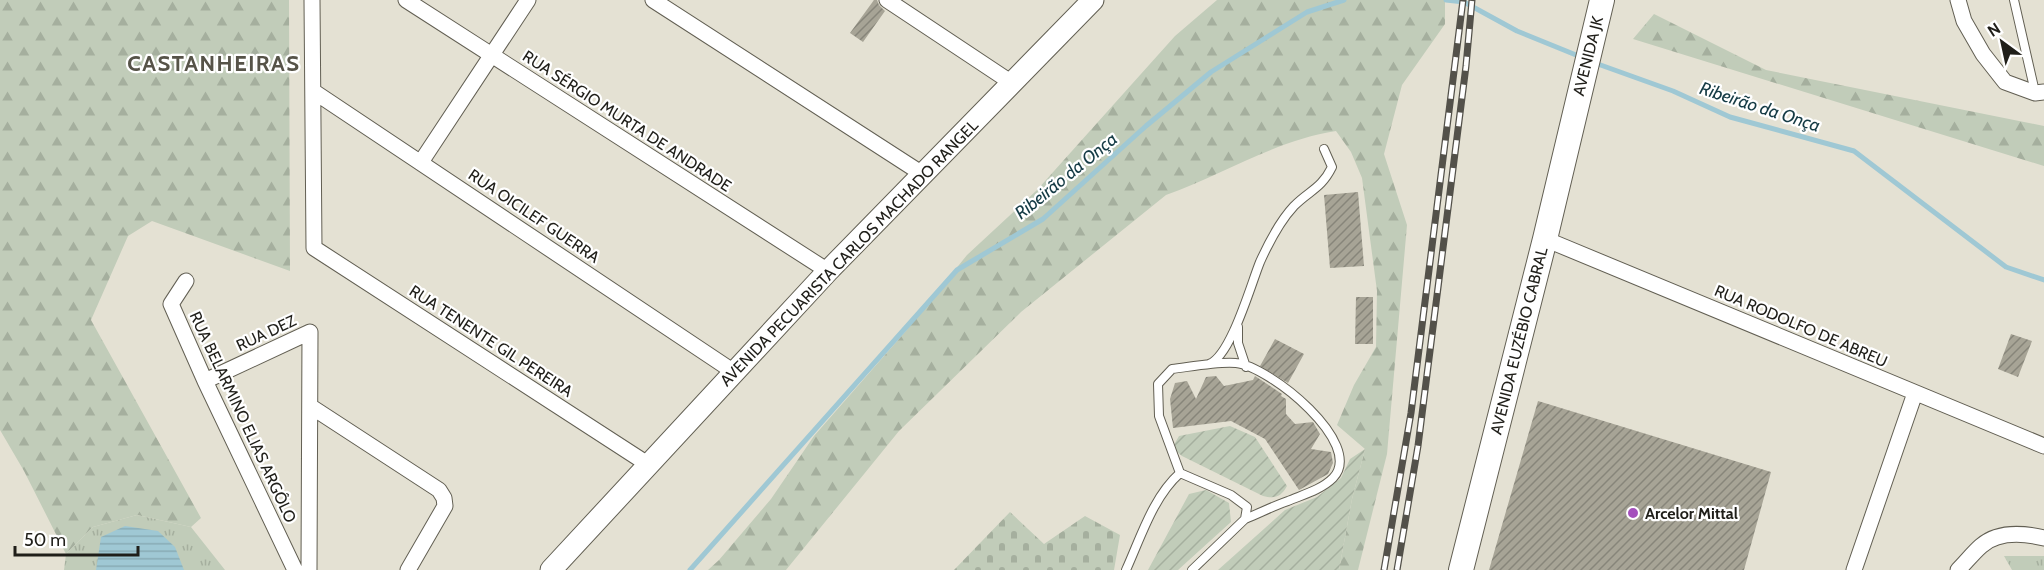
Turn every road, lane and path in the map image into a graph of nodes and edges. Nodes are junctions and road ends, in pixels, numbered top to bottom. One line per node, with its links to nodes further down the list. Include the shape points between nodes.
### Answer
1 (312, 0): 12 (street)
2 (406, 0): 10 (street, RUA SÉRGIO MURTA DE ANDRADE)
3 (528, 0): 10 (street)
4 (652, 0): 17 (street)
5 (887, 0): 11 (street)
6 (1094, 0): 11 (street, AVENIDA PECUARISTA CARLOS MACHADO RANGEL)
7 (1958, 0): 13 (street, via 1964,21 2004,82)
8 (2014, 0): 13 (lane)
9 (1599, 9): 14 (main road, AVENIDA JK)
10 (491, 56): 16 (street); 19 (street, RUA SÉRGIO MURTA DE ANDRADE)
11 (1012, 83): 17 (street, AVENIDA PECUARISTA CARLOS MACHADO RANGEL)
12 (313, 92): 16 (street, RUA OICILEF GUERRA); 29 (street, RUA TENENTE GIL PEREIRA, via 314,248)
13 (2040, 93)
14 (1575, 112): 18 (main road, AVENIDA EUZÉBIO CABRAL)
15 (1324, 149): 21 (lane, via 1332,167 1325,181 1283,218 1263,255)
16 (421, 162): 24 (street, RUA OICILEF GUERRA)
17 (924, 175): 19 (street, AVENIDA PECUARISTA CARLOS MACHADO RANGEL)
18 (1545, 239): 26 (street, RUA RODOLFO DE ABREU); 39 (main road, AVENIDA EUZÉBIO CABRAL)
19 (828, 271): 24 (street, AVENIDA PECUARISTA CARLOS MACHADO RANGEL)
20 (186, 281): 25 (street, RUA BELARMINO ELIAS ARGÔLO, via 171,304)
21 (1239, 316): 22 (lane, via 1220,355); 23 (lane, via 1238,344)
22 (1204, 366): 23 (lane, via 1237,363); 30 (lane, via 1172,369 1158,384 1159,416)
23 (1246, 367): 31 (lane, via 1289,390 1327,429 1340,452 1341,465 1332,479 1312,492)
24 (734, 372): 29 (street, AVENIDA PECUARISTA CARLOS MACHADO RANGEL)
25 (205, 381): 27 (street, RUA DEZ, via 310,332); 33 (street, RUA BELARMINO ELIAS ARGÔLO)
26 (1915, 393): 28 (street, RUA RODOLFO DE ABREU); 40 (street)
27 (310, 406): 34 (street); 35 (street, via 439,490 444,498 445,506)
28 (2044, 446)
29 (649, 465): 36 (street, AVENIDA PECUARISTA CARLOS MACHADO RANGEL)
30 (1180, 473): 31 (lane, via 1231,495 1247,507); 37 (lane, via 1168,484 1152,512)
31 (1245, 519): 38 (lane)
32 (2044, 538): 41 (street, via 2027,534 1997,536 1982,545)
33 (295, 570)
34 (309, 570)
35 (408, 570)
36 (551, 570)
37 (1126, 570)
38 (1192, 570)
39 (1461, 570)
40 (1854, 570)
41 (1958, 570)

